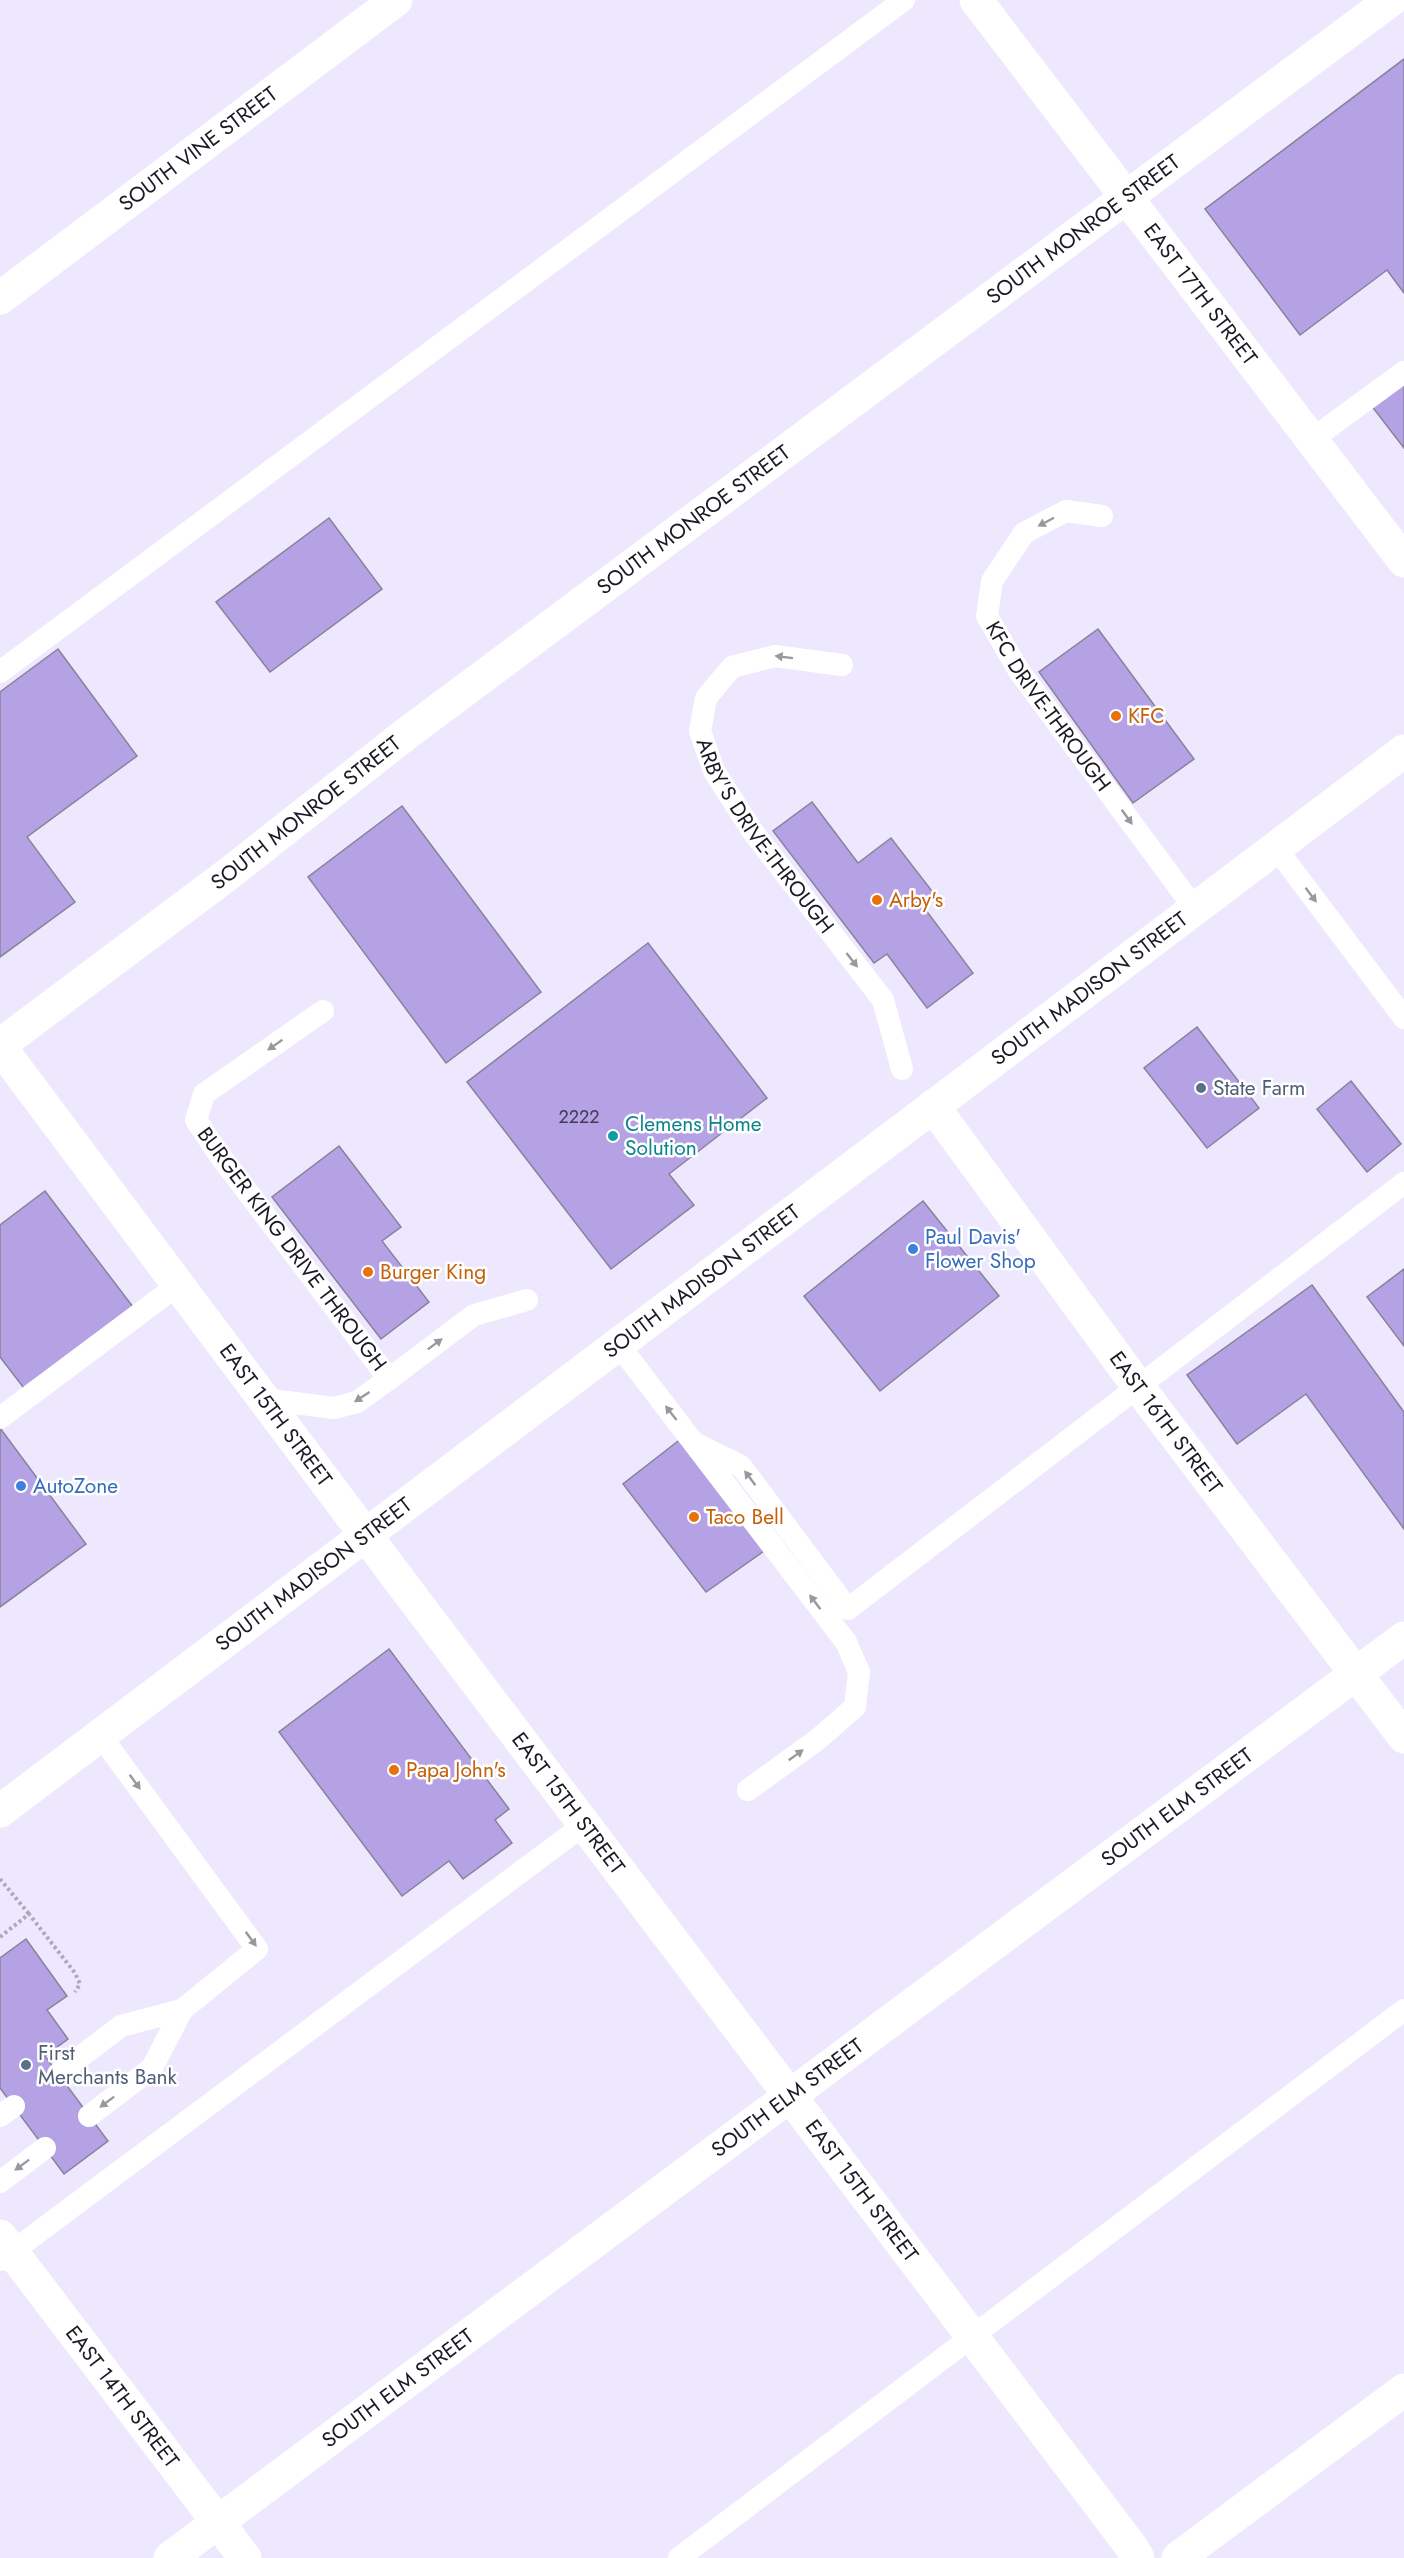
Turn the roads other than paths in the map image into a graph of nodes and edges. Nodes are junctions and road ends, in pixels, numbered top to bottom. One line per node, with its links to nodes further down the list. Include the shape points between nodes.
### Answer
1 (396, 0): 6 (street, SOUTH VINE STREET)
2 (904, 0): 12 (lane)
3 (976, 0): 5 (street, EAST 17TH STREET)
4 (1391, 0): 5 (street, SOUTH MONROE STREET)
5 (1126, 198): 8 (street, EAST 17TH STREET); 18 (street, SOUTH MONROE STREET, via 392,744 227,876)
6 (0, 298)
7 (1404, 372): 8 (lane)
8 (1311, 441): 10 (street, EAST 17TH STREET)
9 (1101, 516): 15 (lane, KFC DRIVE-THROUGH, one-way to 15, via 1066,511 1024,533 992,581 987,616 1019,671)
10 (1404, 561)
11 (842, 665): 19 (lane, ARBY'S DRIVE-THROUGH, one-way to 19, via 775,656 732,668 706,698 700,731 714,771 753,832 883,1000)
12 (0, 672)
13 (1404, 751): 14 (street, SOUTH MADISON STREET)
14 (1276, 848): 15 (street, SOUTH MADISON STREET); 17 (lane, one-way to 17)
15 (1195, 909): 20 (street, SOUTH MADISON STREET)
16 (323, 1011): 25 (lane, BURGER KING DRIVE THROUGH, one-way to 25, via 204,1094 196,1120)
17 (1404, 1018)
18 (0, 1046): 22 (street, EAST 15TH STREET)
19 (902, 1069)
20 (933, 1106): 24 (street, SOUTH MADISON STREET); 26 (street, EAST 16TH STREET)
21 (1404, 1183): 26 (lane)
22 (178, 1285): 27 (street, EAST 15TH STREET); 28 (lane)
23 (527, 1300): 25 (lane, one-way to 23, via 474,1315)
24 (618, 1344): 29 (lane, one-way to 24); 30 (street, SOUTH MADISON STREET)
25 (389, 1379): 27 (lane, BURGER KING DRIVE THROUGH, one-way to 27, via 357,1401 334,1408)
26 (1137, 1385): 29 (lane, one-way to 29, via 848,1609 741,1466); 32 (street, EAST 16TH STREET)
27 (264, 1399): 30 (street, EAST 15TH STREET)
28 (0, 1418)
29 (694, 1443): 35 (lane, one-way to 29, via 855,1707 859,1672 846,1642)
30 (365, 1535): 33 (street, SOUTH MADISON STREET); 37 (street, EAST 15TH STREET)
31 (1404, 1638): 32 (street, SOUTH ELM STREET)
32 (1358, 1673): 34 (street, EAST 16TH STREET); 41 (street, SOUTH ELM STREET)
33 (100, 1735): 36 (street, SOUTH MADISON STREET); 38 (lane, one-way to 38, via 257,1949)
34 (1404, 1737)
35 (748, 1790)
36 (0, 1811)
37 (585, 1824): 41 (street, EAST 15TH STREET); 45 (lane)
38 (182, 2010): 40 (lane, via 121,2026); 42 (lane, one-way to 42, via 152,2067)
39 (1404, 2010): 46 (lane)
40 (58, 2074)
41 (790, 2096): 46 (street, EAST 15TH STREET); 48 (street, SOUTH ELM STREET)
42 (88, 2116)
43 (45, 2148): 44 (lane, one-way to 44)
44 (0, 2182)
45 (4, 2250): 48 (street, EAST 14TH STREET)
46 (972, 2336): 51 (lane); 52 (street, EAST 15TH STREET)
47 (1404, 2390): 53 (street)
48 (218, 2522): 49 (street, SOUTH ELM STREET); 50 (street, EAST 14TH STREET)
49 (170, 2558)
50 (245, 2558)
51 (680, 2558)
52 (1138, 2558)
53 (1178, 2558)

